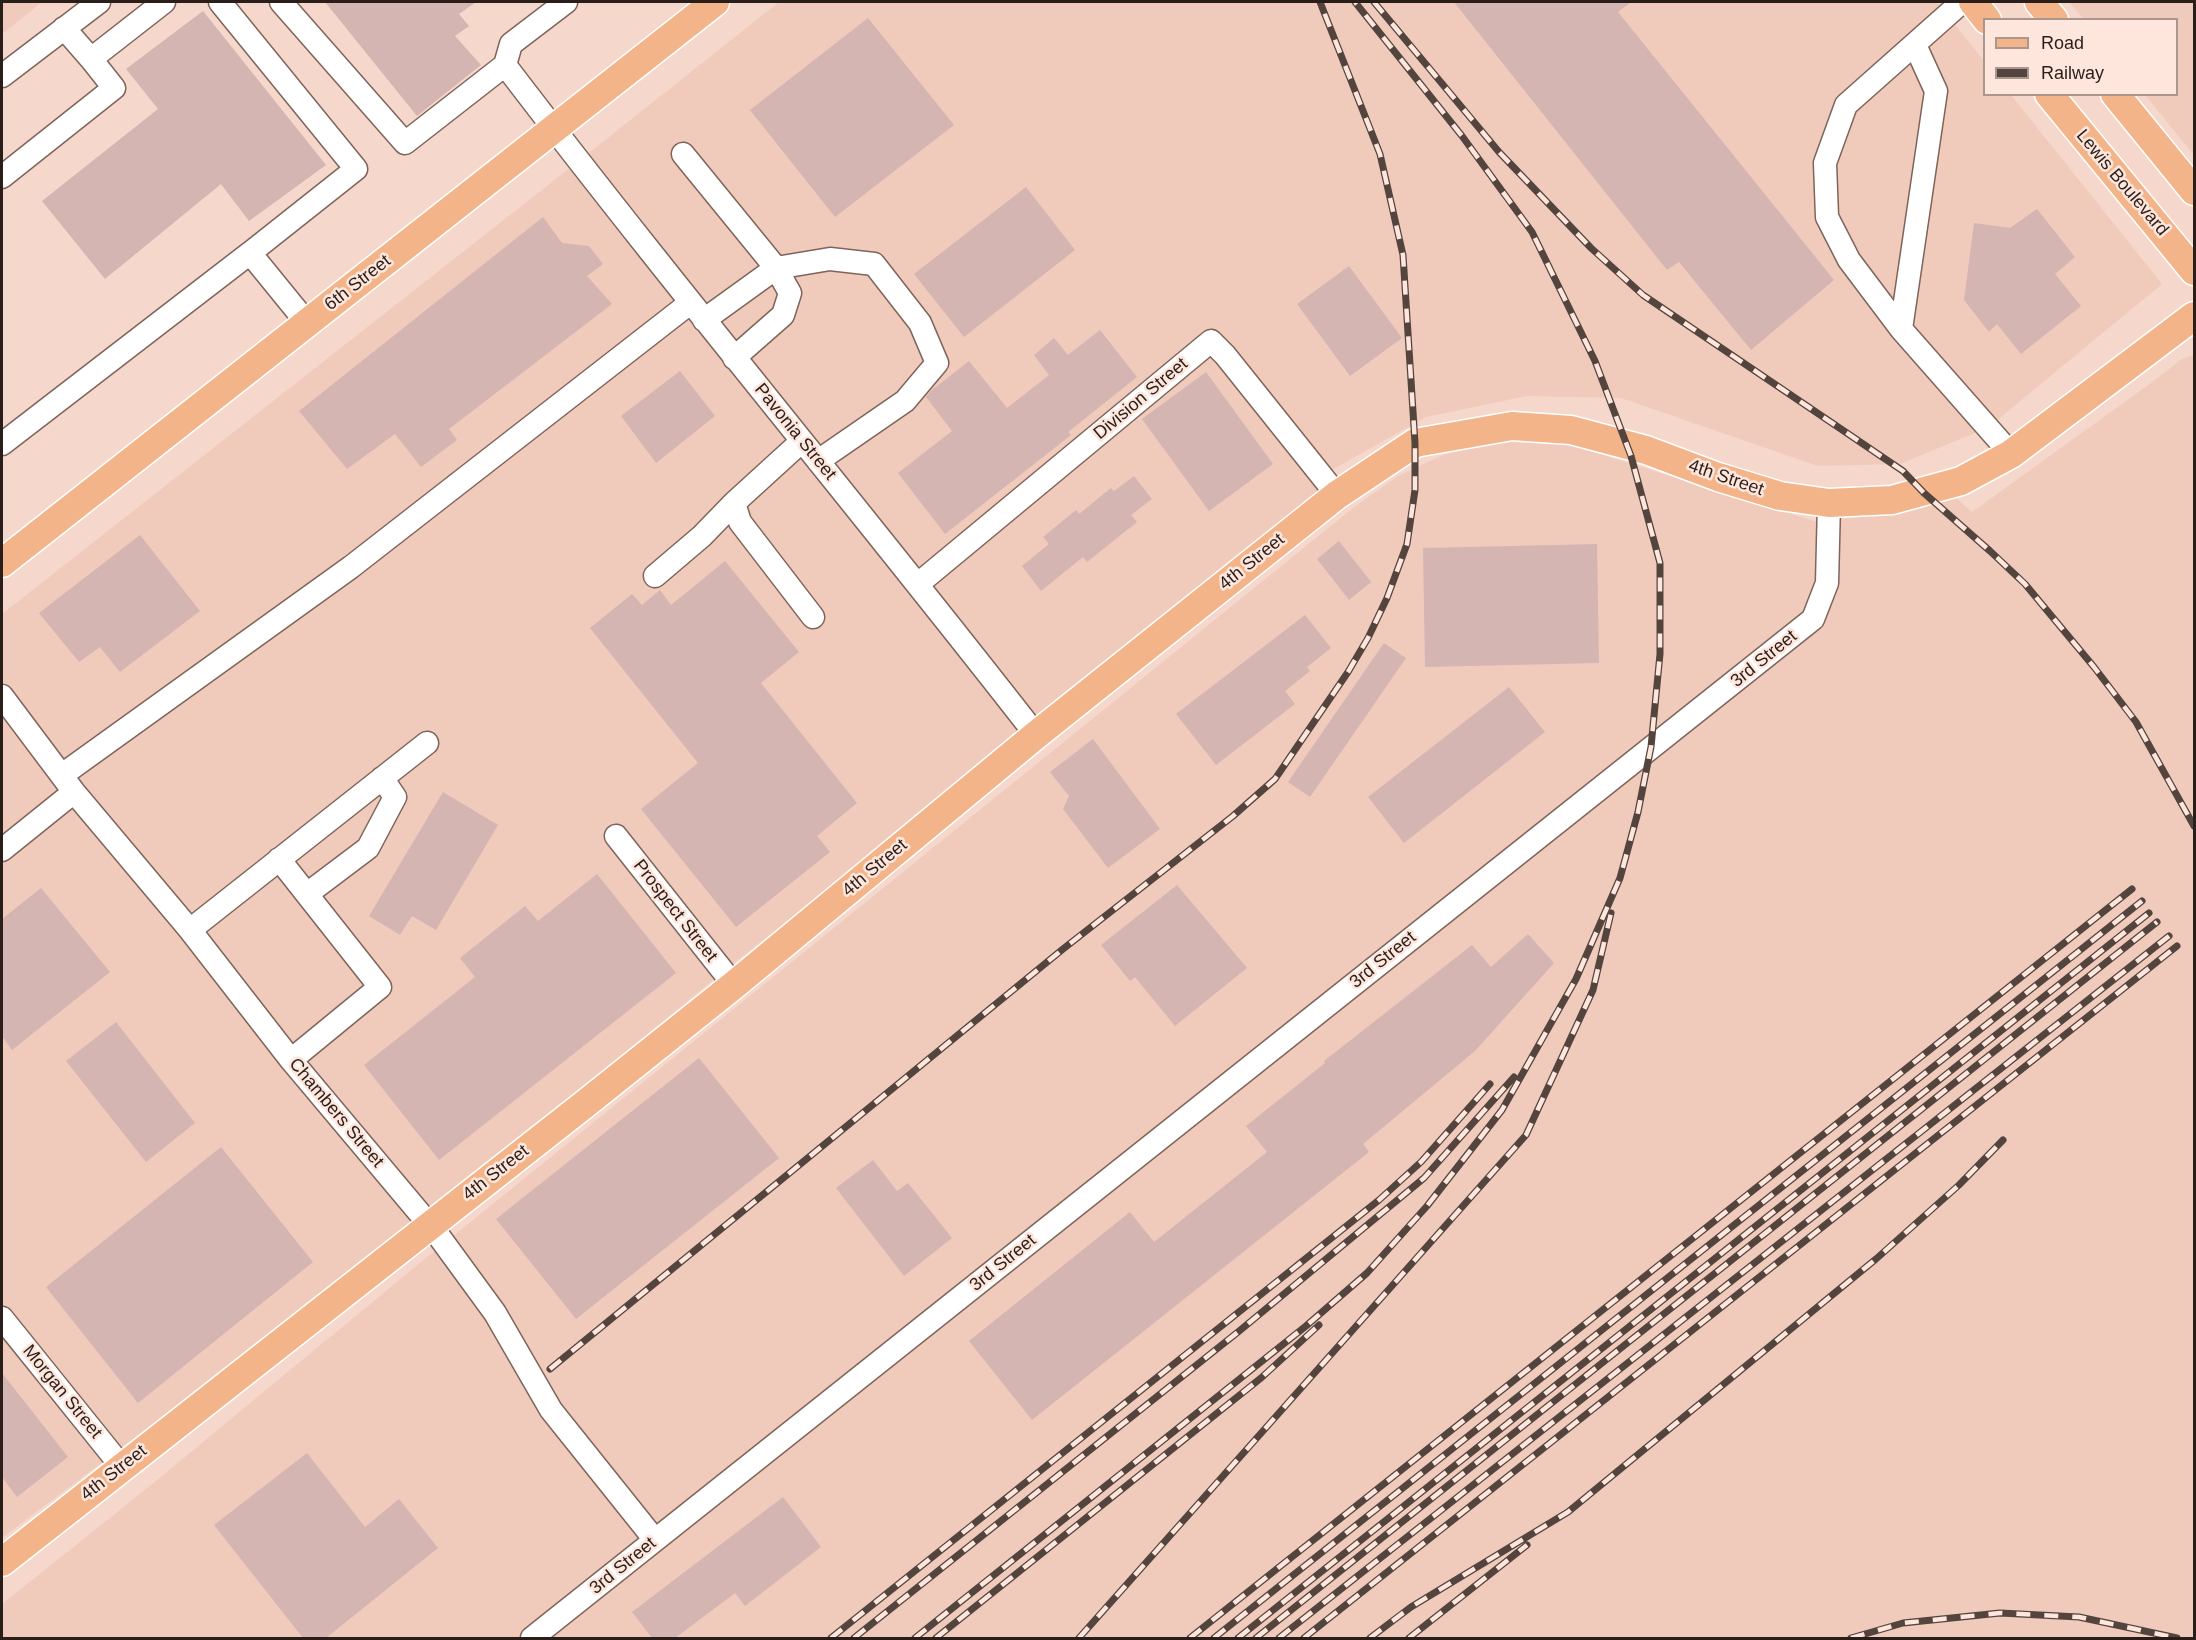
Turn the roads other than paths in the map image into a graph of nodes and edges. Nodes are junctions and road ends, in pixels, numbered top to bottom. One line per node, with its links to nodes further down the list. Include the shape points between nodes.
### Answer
1 (99, 2): 12 (street)
2 (164, 2): 14 (street)
3 (220, 2): 23 (street, via 356,169)
4 (280, 2): 15 (street, via 405,143)
5 (566, 2): 15 (street, via 512,44)
6 (715, 2): 19 (main road, 6th Street)
7 (1962, 2): 13 (street)
8 (1972, 2): 10 (main road)
9 (2039, 2): 11 (main road)
10 (1985, 18)
11 (2052, 18)
12 (64, 28): 14 (street); 16 (street)
13 (1915, 45): 29 (street, via 1936,91); 29 (street, via 1846,105 1825,163 1827,217 1849,260)
14 (91, 59): 21 (street, via 114,88)
15 (505, 65): 19 (street, Pavonia Street)
16 (2, 75)
17 (2051, 96): 25 (main road, Lewis Boulevard)
18 (2117, 96): 22 (main road)
19 (553, 129): 26 (street, Pavonia Street); 28 (main road, 6th Street)
20 (683, 154): 24 (street)
21 (2, 177)
22 (2194, 191)
23 (250, 253): 28 (street); 32 (street)
24 (776, 268): 26 (street); 30 (street, via 790,293 783,315); 34 (street, via 830,259 874,264 920,323 937,363 905,401)
25 (2194, 271)
26 (697, 311): 30 (street, Pavonia Street); 46 (street, via 351,567)
27 (2194, 316): 33 (main road)
28 (307, 323): 38 (main road, 6th Street)
29 (1901, 329): 33 (street)
30 (734, 358): 31 (street, Pavonia Street)
31 (802, 441): 34 (street, Pavonia Street); 36 (street)
32 (2, 444)
33 (2011, 453): 37 (main road, via 1961,481 1924,493 1892,500)
34 (818, 460): 40 (street, Pavonia Street)
35 (1337, 495): 37 (main road, 4th Street, via 1415,443 1512,426 1571,430 1646,450 1780,496); 40 (street, Division Street, via 1211,341); 43 (main road, 4th Street)
36 (734, 503): 39 (street); 41 (street, via 740,522)
37 (1829, 503): 57 (street, 3rd Street, via 1827,583 1813,619)
38 (2, 563)
39 (656, 576)
40 (918, 584): 43 (street, Pavonia Street)
41 (813, 617)
42 (6, 710): 46 (street, Chambers Street)
43 (1036, 735): 52 (main road, 4th Street)
44 (427, 743): 45 (street)
45 (382, 778): 49 (street); 50 (street, via 395,797 368,848)
46 (68, 784): 48 (street); 51 (street, Chambers Street)
47 (616, 836): 52 (street, Prospect Street)
48 (2, 850)
49 (279, 859): 50 (street); 51 (street)
50 (308, 894): 53 (street, via 380,987)
51 (190, 930): 53 (street, Chambers Street)
52 (734, 985): 54 (main road, 4th Street)
53 (291, 1060): 54 (street, Chambers Street)
54 (430, 1225): 56 (main road, 4th Street); 57 (street, Chambers Street, via 495,1313 551,1410)
55 (2, 1318): 56 (street, Morgan Street)
56 (122, 1467): 58 (main road, 4th Street)
57 (655, 1540): 59 (street, 3rd Street)
58 (2, 1562)
59 (532, 1638)

